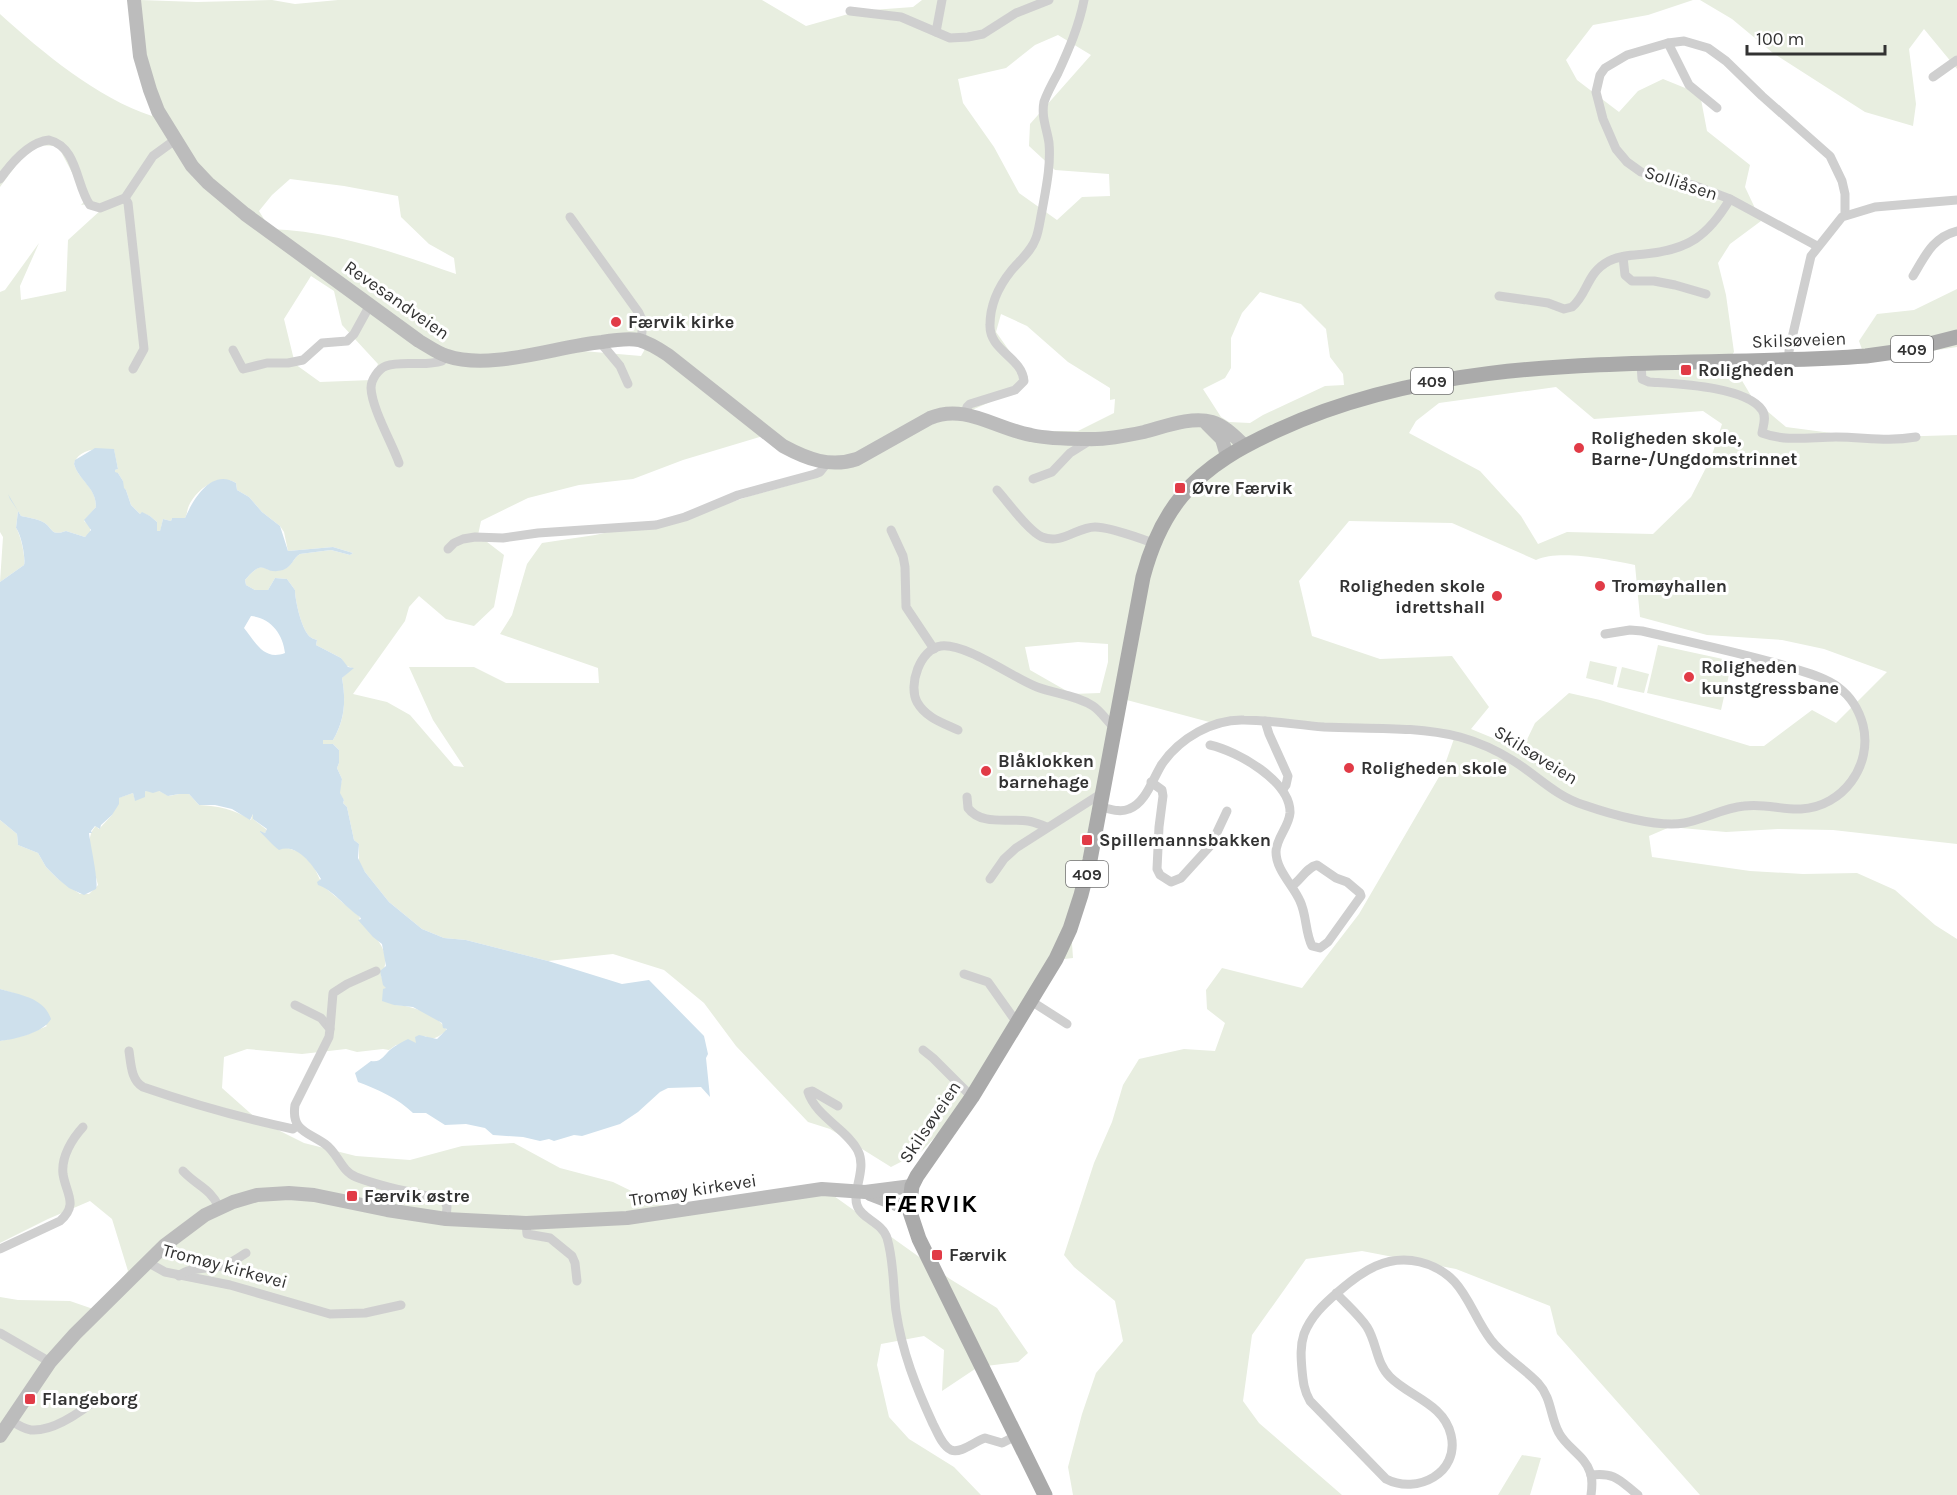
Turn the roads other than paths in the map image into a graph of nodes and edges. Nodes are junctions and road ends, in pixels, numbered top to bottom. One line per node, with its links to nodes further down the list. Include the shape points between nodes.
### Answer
1 (134, 0): 11 (main road, Revesandveien, via 140,56 159,111)
2 (942, 0): 6 (street)
3 (1049, 0): 6 (street, via 1016,13 983,34 950,38)
4 (1084, 0): 34 (street, via 1076,33 1045,101 1049,169 1037,237 1000,287 990,322 990,335 1018,365 1024,381 1015,390 970,404)
5 (850, 11): 6 (street, via 901,17)
6 (936, 32)
7 (1668, 43): 10 (street, via 1689,85); 14 (street, Solliåsen, via 1627,55 1605,68 1596,92 1603,119 1616,149 1641,172); 16 (street, Solliåsen, via 1694,42 1708,48 1830,156 1842,181)
8 (1957, 60): 9 (street)
9 (1933, 77)
10 (1717, 108)
11 (175, 140): 13 (street, via 153,156); 24 (main road, Revesandveien, via 208,183)
12 (0, 178): 13 (street, via 24,152 50,140 72,160 90,206 100,208)
13 (125, 198): 32 (street, via 143,337 142,354)
14 (1730, 199): 19 (street, Solliåsen); 20 (street, Solliåsen, via 1715,222 1694,240 1668,252)
15 (1957, 200): 16 (street, via 1875,207)
16 (1845, 215): 19 (street)
17 (570, 217): 26 (street, via 639,313)
18 (1957, 231): 21 (street, via 1937,239)
19 (1817, 246): 30 (street, via 1809,263)
20 (1623, 257): 22 (street, via 1625,275 1632,281 1654,281); 23 (street, Solliåsen, via 1593,274 1572,307 1564,309)
21 (1913, 276)
22 (1706, 294)
23 (1499, 296)
24 (369, 305): 28 (street, via 347,341 322,343 303,360 243,369); 29 (main road, Revesandveien)
25 (1957, 337): 30 (main road, Skilsøveien / 409, via 1870,356)
26 (641, 341): 27 (main road, Revesandveien); 41 (main road, Revesandveien, via 668,355 783,446)
27 (600, 342): 29 (main road, Revesandveien, via 497,360); 33 (street, via 620,366)
28 (233, 350)
29 (444, 355): 40 (street, via 442,361 433,364 385,366 371,383 373,400)
30 (1789, 360): 31 (main road, Skilsøveien / 409)
31 (1641, 364): 36 (street, via 1642,380 1705,385 1751,402 1762,410 1765,418 1762,433 1777,438); 38 (main road, Skilsøveien / 409, via 1477,374 1423,383 1326,410)
32 (133, 369)
33 (628, 384)
34 (965, 414): 37 (main road, Revesandveien, via 1030,435); 41 (main road, Revesandveien, via 942,413 857,459)
35 (1202, 421): 37 (main road, Revesandveien); 38 (main road, via 1218,425); 39 (main road, via 1222,439)
36 (1916, 438)
37 (1087, 439): 42 (street, via 1052,471)
38 (1245, 446): 39 (main road, Skilsøveien / 409)
39 (1227, 456): 45 (main road, Skilsøveien / 409, via 1181,497)
40 (399, 463)
41 (826, 463): 46 (street, Revesandveien, via 815,474 738,495 665,523 503,538 475,537 454,543)
42 (1033, 479)
43 (997, 490): 45 (street, via 1042,537 1059,538 1094,526)
44 (891, 530): 48 (street, via 903,556 906,607)
45 (1154, 543): 50 (main road, Skilsøveien / 409, via 1143,577)
46 (448, 549)
47 (1605, 634): 49 (street, Skilsøveien, via 1642,631 1823,678 1841,689 1863,725 1864,751 1856,776 1841,793 1812,808 1745,805 1689,822 1655,823 1577,803 1549,789 1512,760 1459,737 1413,730)
48 (934, 649): 50 (street, via 941,646 962,650 1037,687 1079,699 1095,707); 51 (street, via 918,669 916,701 928,715)
49 (1265, 721): 53 (street, Skilsøveien, via 1225,722 1197,733 1172,752); 54 (street, via 1288,776)
50 (1116, 729): 56 (main road, Skilsøveien / 409)
51 (958, 730)
52 (1210, 745): 54 (street, via 1241,756)
53 (1151, 782): 56 (street, Skilsøveien, via 1141,800 1128,810 1120,811); 57 (street, via 1162,790 1163,796 1157,869 1171,882 1181,878 1211,845)
54 (1282, 789): 60 (street, via 1290,812 1276,856)
55 (967, 797): 58 (street, via 968,808 975,816 1031,821)
56 (1102, 801): 58 (street, via 1099,795); 63 (main road, Skilsøveien / 409, via 1084,886 1070,929)
57 (1227, 811)
58 (1047, 827): 59 (street, via 1016,848)
59 (990, 879)
60 (1292, 886): 60 (street, via 1317,865 1347,882 1361,896 1324,946 1316,947 1309,939 1306,917)
61 (376, 971): 67 (street, via 333,993)
62 (964, 974): 65 (street, via 988,982)
63 (1031, 1001): 65 (main road, Skilsøveien / 409); 66 (street)
64 (295, 1005): 67 (street, via 321,1018)
65 (1017, 1023): 70 (main road, Skilsøveien / 409)
66 (1067, 1024)
67 (330, 1029): 72 (street, via 295,1105)
68 (922, 1050): 70 (street)
69 (129, 1051): 72 (street, via 136,1083 143,1087 237,1116 293,1129)
70 (972, 1097): 75 (main road, Skilsøveien / 409)
71 (838, 1106): 76 (street, via 808,1092 858,1152)
72 (297, 1126): 79 (street, via 330,1148 355,1177 445,1201)
73 (82, 1127): 81 (street, via 67,1150 63,1166 70,1200 67,1215)
74 (183, 1171): 78 (street, via 213,1194)
75 (908, 1187): 76 (main road, Tromøy kirkevei); 77 (main road, Skilsøveien / 409)
76 (861, 1192): 77 (main road, Tromøy kirkevei); 80 (main road, Tromøy kirkevei, via 822,1188 627,1218); 93 (street, via 856,1204 887,1237 904,1353 940,1437 951,1450 957,1451 985,1438 1002,1443)
77 (906, 1207): 93 (main road, Skilsøveien / 409)
78 (219, 1208): 79 (main road, Tromøy kirkevei, via 257,1195 290,1193); 83 (main road, Tromøy kirkevei, via 180,1232)
79 (446, 1219): 80 (main road, Tromøy kirkevei)
80 (526, 1223): 85 (street, via 527,1234 550,1238 572,1256)
81 (0, 1249)
82 (246, 1253): 84 (street, via 226,1265)
83 (147, 1262): 84 (street, Tromøy kirkevei); 89 (main road, Tromøy kirkevei)
84 (179, 1276): 87 (street, Tromøy kirkevei, via 230,1285 330,1314 365,1313)
85 (577, 1281)
86 (1336, 1293): 86 (street, via 1312,1317 1302,1341 1307,1396 1386,1479 1409,1486 1432,1480 1450,1456 1452,1441 1446,1422 1439,1412 1385,1371 1366,1326); 94 (street, via 1360,1273 1385,1262 1413,1261 1440,1271 1466,1295 1492,1342 1543,1389 1558,1431)
87 (401, 1305)
88 (0, 1333): 89 (street)
89 (50, 1362): 91 (main road, Tromøy kirkevei)
90 (102, 1395): 91 (street, via 84,1410 51,1427 25,1429)
91 (10, 1420): 92 (main road, Tromøy kirkevei)
92 (0, 1436)
93 (1016, 1436): 95 (main road, Skilsøveien / 409)
94 (1591, 1475): 96 (street); 97 (street, via 1614,1475)
95 (1045, 1495)
96 (1591, 1495)
97 (1638, 1495)

